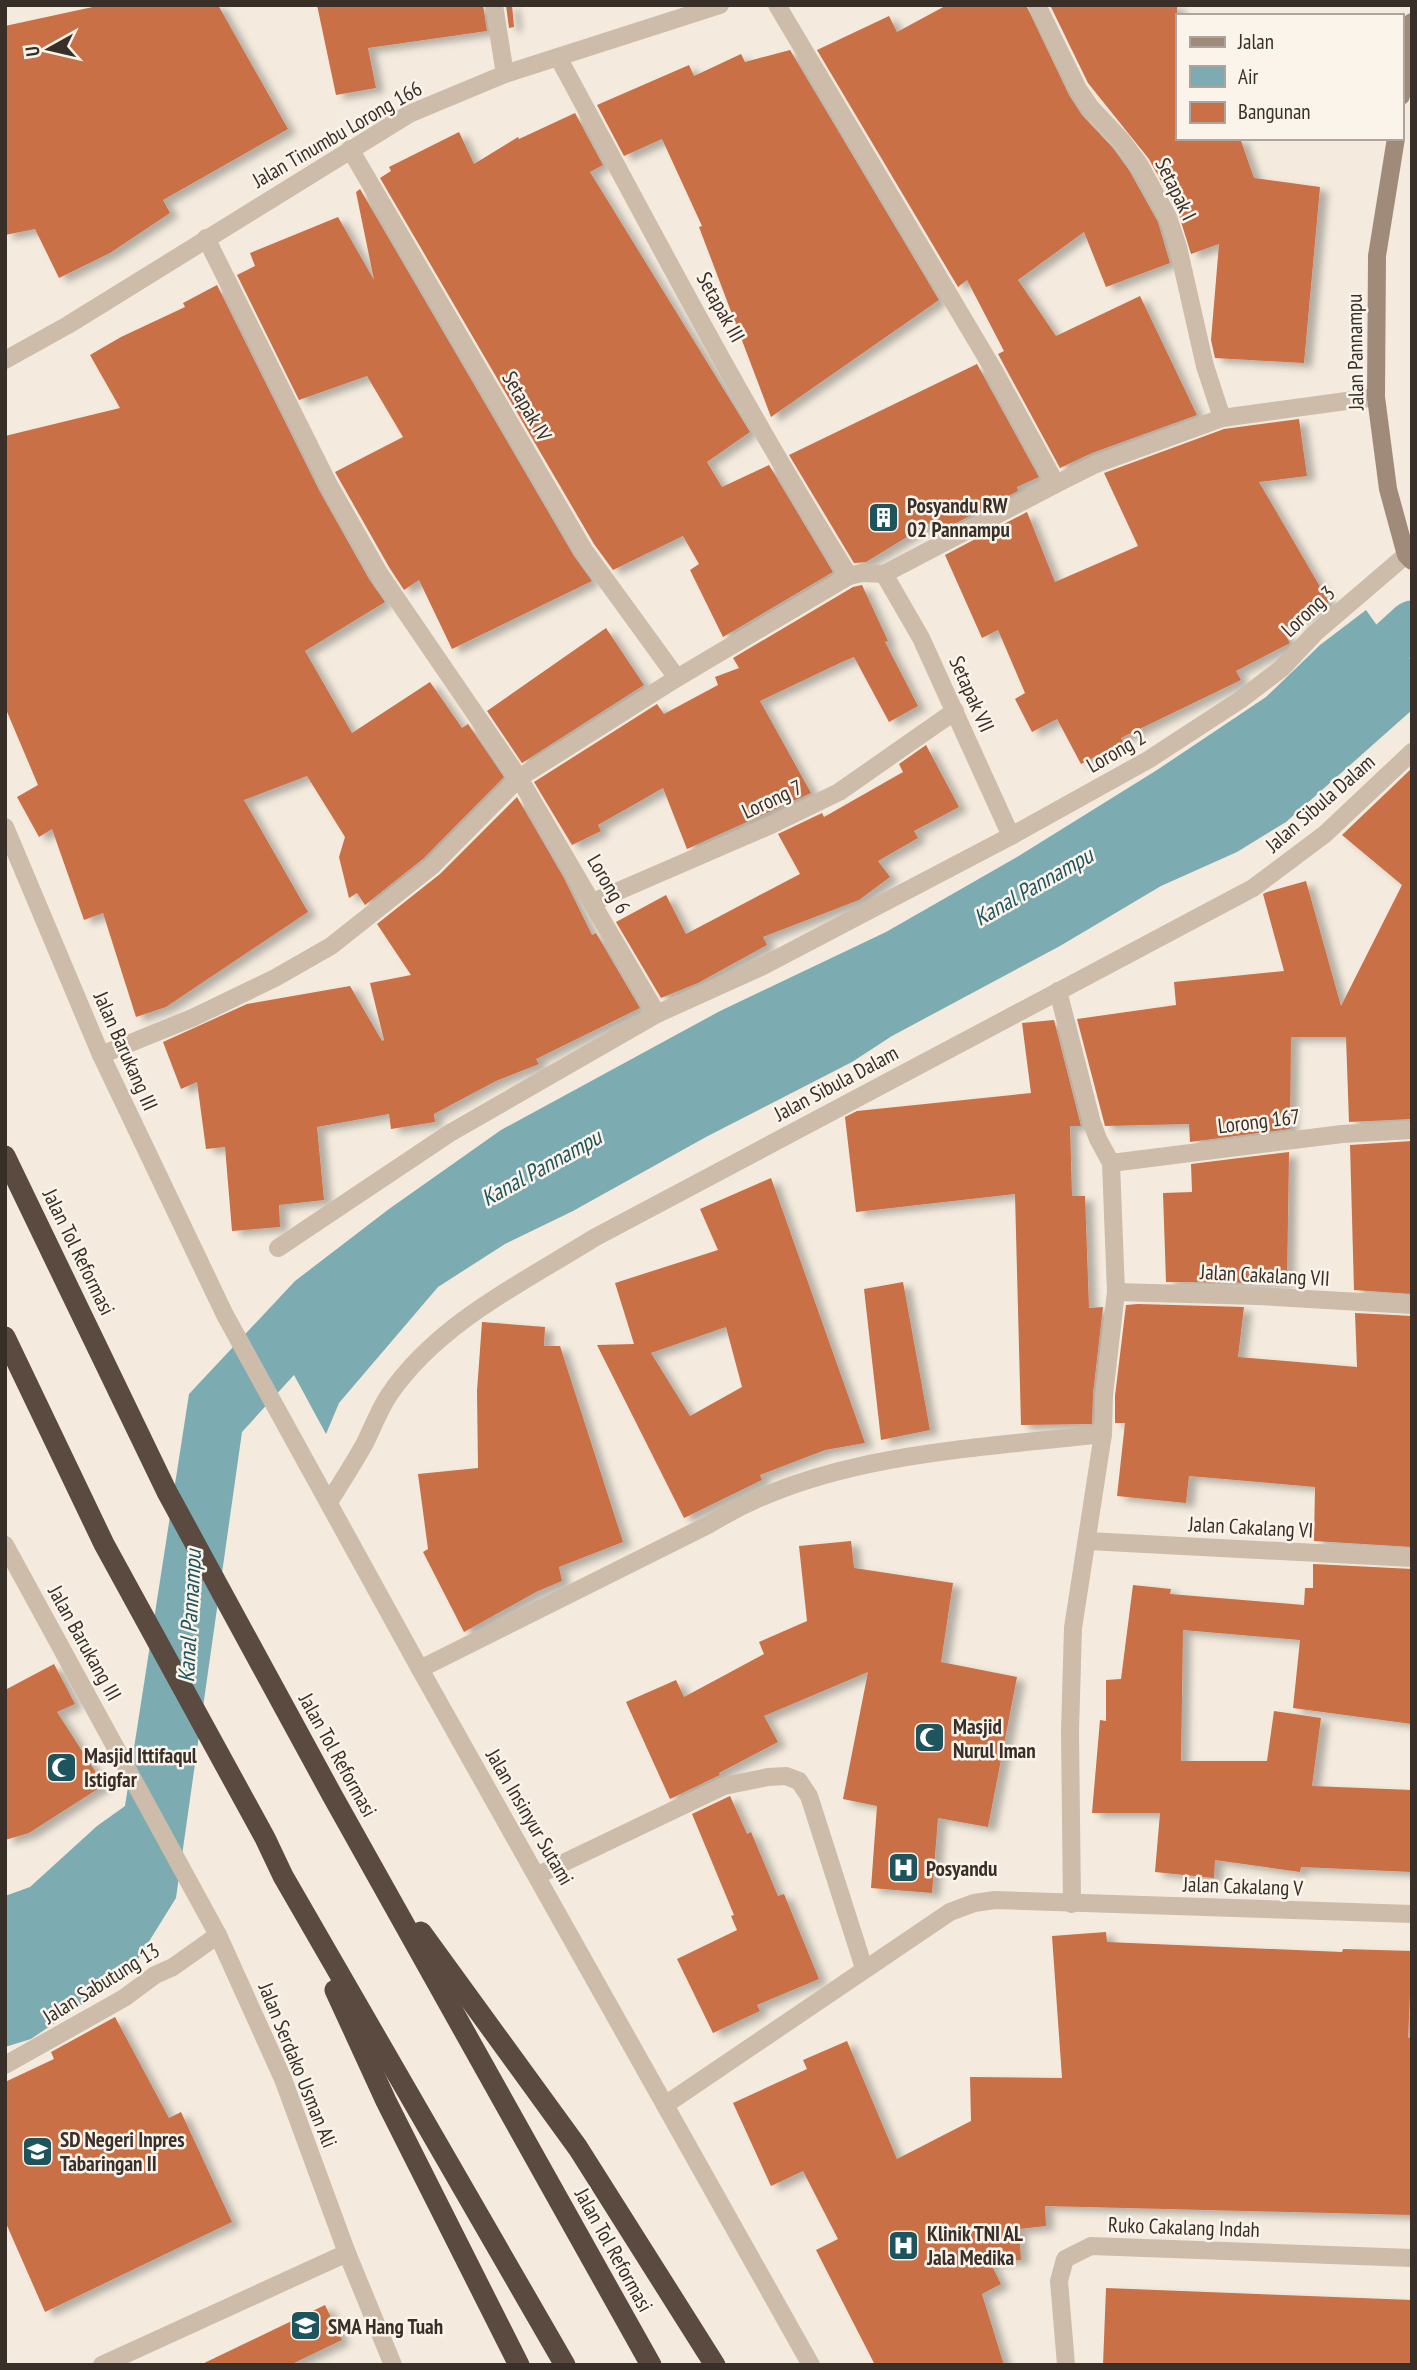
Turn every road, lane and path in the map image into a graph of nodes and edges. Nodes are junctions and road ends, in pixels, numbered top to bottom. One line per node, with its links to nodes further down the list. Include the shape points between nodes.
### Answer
1 (494, 5): 7 (street)
2 (720, 5): 6 (street, Jalan Tinumbu Lorong 166)
3 (777, 5): 15 (street, via 992,367)
4 (1037, 5): 14 (street, Setapak I, via 1078,89 1139,164 1168,217)
5 (1412, 22): 8 (main road)
6 (558, 57): 7 (street, Jalan Tinumbu Lorong 166); 18 (street, Setapak III)
7 (505, 74): 10 (street, Jalan Tinumbu Lorong 166, via 409,114)
8 (1403, 83)
9 (1396, 140): 13 (main road, Jalan Pannampu, via 1377,256)
10 (350, 149): 11 (street, Jalan Tinumbu Lorong 166); 19 (street, Setapak IV, via 584,550)
11 (206, 238): 12 (street, Jalan Tinumbu Lorong 166); 23 (street, Lorong 6, via 379,573)
12 (5, 360)
13 (1376, 397): 14 (street); 16 (main road, Jalan Pannampu, via 1388,489)
14 (1222, 418): 15 (street, via 1096,464)
15 (1056, 484): 17 (street)
16 (1409, 558): 20 (street, Lorong 3)
17 (884, 574): 18 (street); 21 (street, Setapak VII)
18 (849, 576): 19 (street)
19 (677, 678): 23 (street)
20 (1240, 700): 25 (street, Lorong 2, via 1148,760)
21 (955, 711): 25 (street, Setapak VII); 26 (street, Lorong 7, via 839,792)
22 (1412, 752): 27 (street, Jalan Sibula Dalam, via 1325,834 1254,888)
23 (519, 778): 26 (street, Lorong 6); 29 (street, via 432,866 331,946 192,1018)
24 (5, 827): 29 (street, Jalan Barukang III)
25 (1011, 836): 28 (street, Lorong 2, via 761,967)
26 (593, 902): 28 (street, Lorong 6)
27 (1058, 991): 32 (street, via 1092,1123); 39 (street, Jalan Sibula Dalam, via 594,1238 491,1302 415,1362 387,1397)
28 (657, 1014): 33 (street, Lorong 2, via 450,1133)
29 (101, 1055): 34 (street, Jalan Barukang III)
30 (1412, 1130): 32 (street, Lorong 167, via 1342,1134)
31 (5, 1156): 44 (highway, Jalan Tol Reformasi, via 167,1492)
32 (1111, 1163): 35 (street)
33 (278, 1248)
34 (213, 1290): 39 (street, Jalan Insinyur Sutami)
35 (1116, 1292): 36 (street, Jalan Cakalang VII); 38 (street)
36 (1412, 1306)
37 (5, 1337): 46 (highway, via 104,1544)
38 (1103, 1434): 40 (street); 43 (street, via 920,1455 824,1474 736,1507)
39 (329, 1502): 43 (street, Jalan Insinyur Sutami)
40 (1088, 1541): 42 (street, Jalan Cakalang VI); 48 (street, via 1073,1628)
41 (5, 1545): 47 (street, Jalan Barukang III)
42 (1412, 1558)
43 (420, 1669): 45 (street, Jalan Insinyur Sutami)
44 (364, 1854): 60 (highway, Jalan Tol Reformasi); 61 (highway, via 578,2148)
45 (538, 1875): 51 (street, via 724,1786 786,1776 799,1781 809,1796); 53 (street, Jalan Insinyur Sutami)
46 (283, 1876): 58 (highway, via 386,2101); 59 (highway)
47 (199, 1897): 50 (street, Jalan Serdako Usman Ali)
48 (1072, 1904): 49 (street, Jalan Cakalang V); 51 (street, Jalan Cakalang V, via 974,1903 950,1912)
49 (1412, 1914)
50 (218, 1935): 52 (street, Jalan Sabutung 13, via 124,1998); 54 (street, Jalan Serdako Usman Ali, via 283,2079)
51 (864, 1968): 53 (street, Jalan Cakalang V)
52 (5, 2065)
53 (665, 2105): 62 (street, Jalan Insinyur Sutami)
54 (347, 2253): 56 (street); 57 (street, Jalan Serdako Usman Ali)
55 (1412, 2258): 63 (street, Ruko Cakalang Indah, via 1091,2246 1065,2259 1059,2281)
56 (102, 2365)
57 (393, 2365)
58 (519, 2365)
59 (565, 2365)
60 (651, 2365)
61 (715, 2365)
62 (811, 2365)
63 (1066, 2365)

